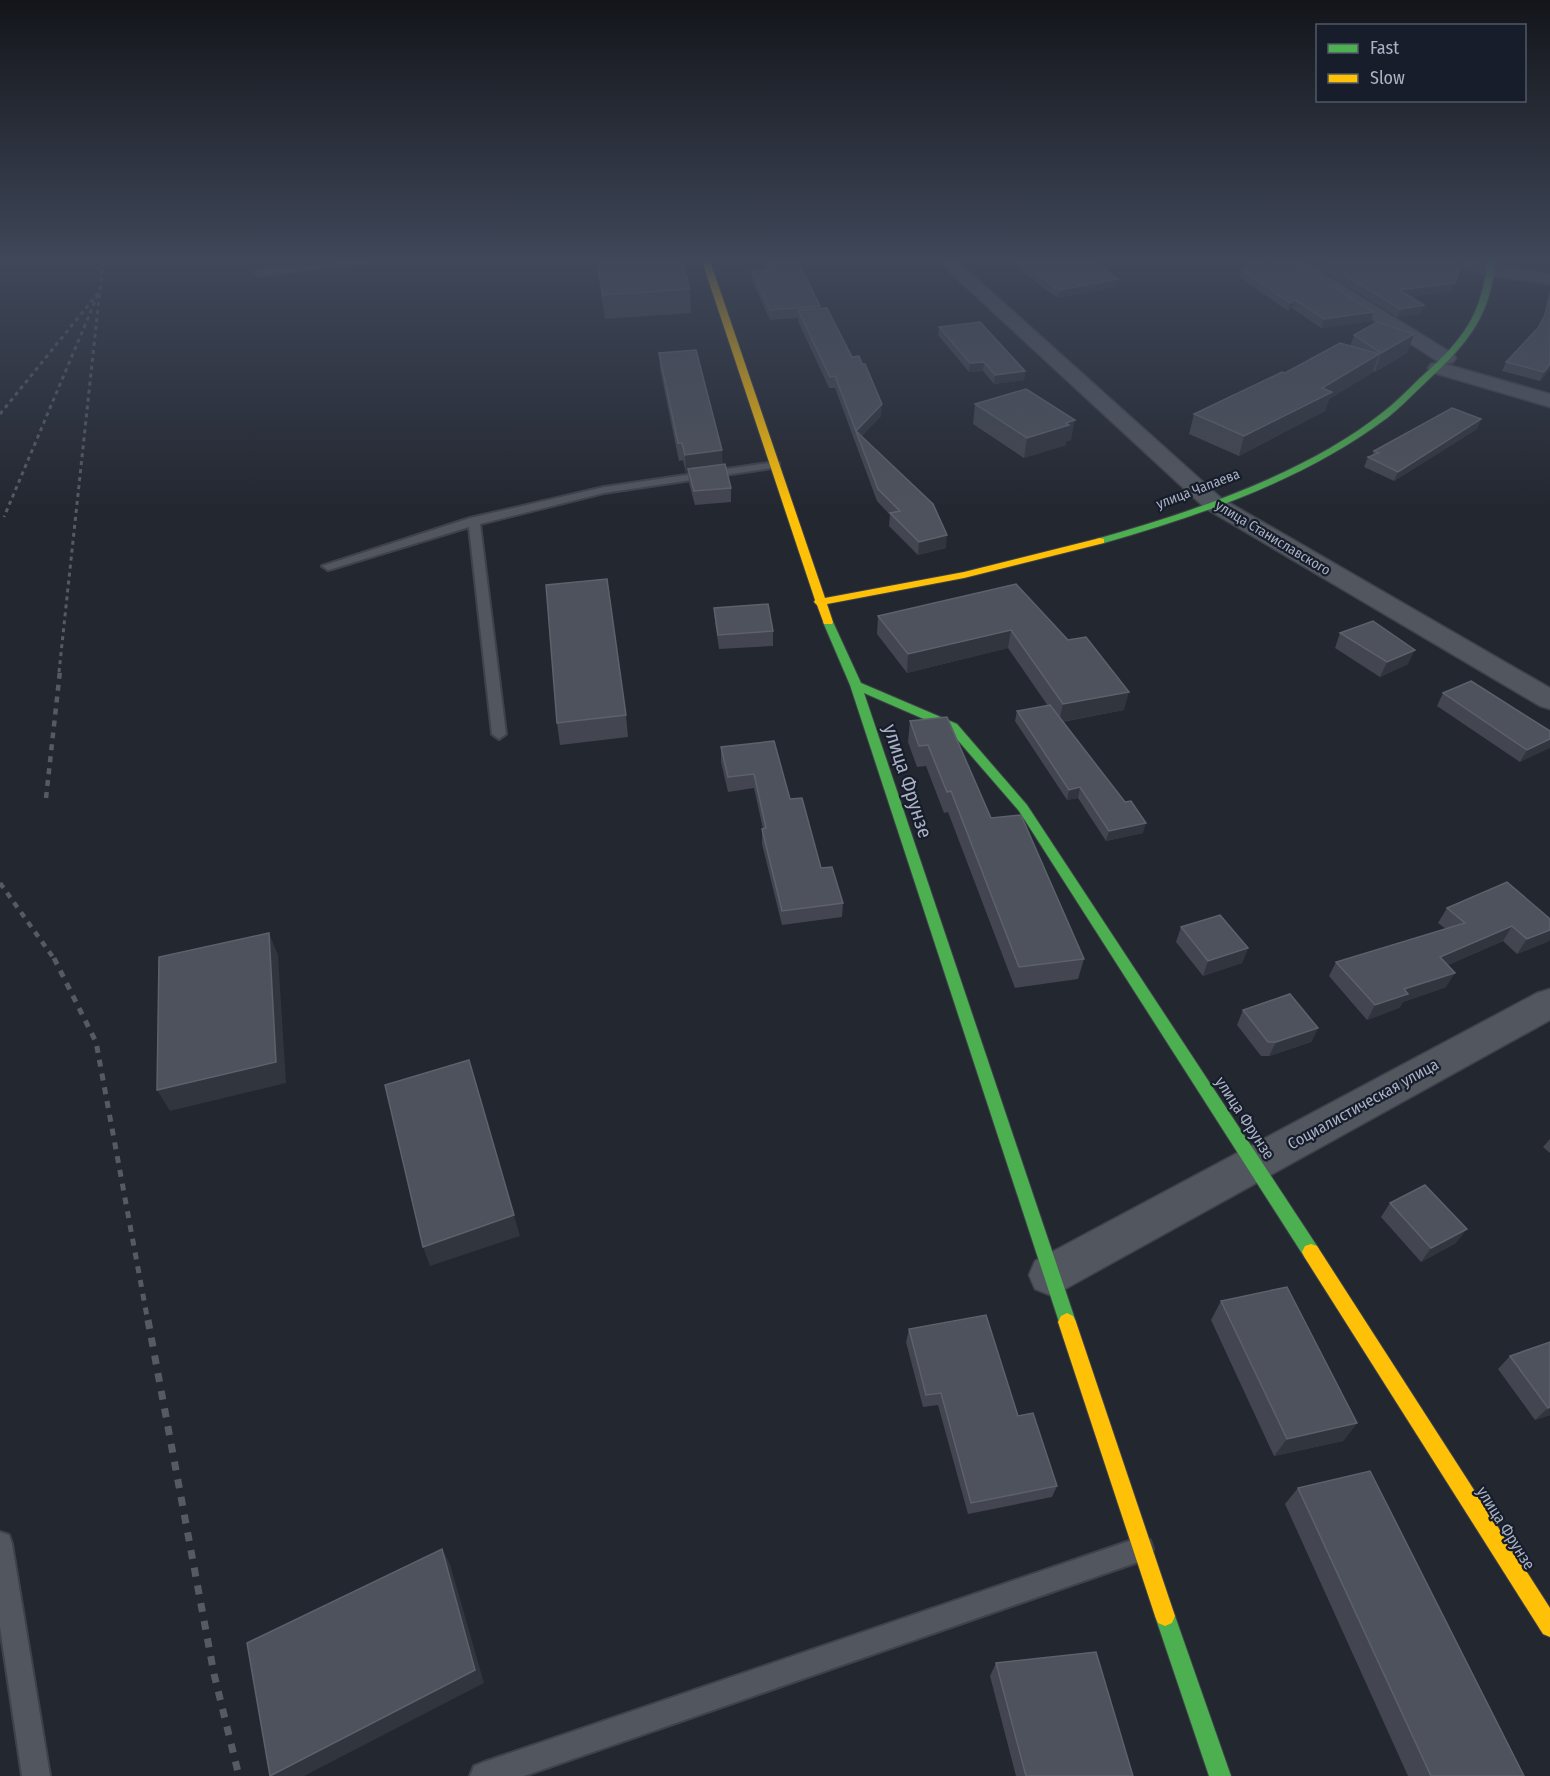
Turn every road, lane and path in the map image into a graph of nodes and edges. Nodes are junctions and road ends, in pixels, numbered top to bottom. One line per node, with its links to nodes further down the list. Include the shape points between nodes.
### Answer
1 (734, 344): 7 (street, улица Фрунзе)
2 (1038, 344): 8 (street, улица Станиславского)
3 (1414, 344): 5 (street)
4 (1458, 344): 5 (street, улица Чапаева)
5 (1442, 363): 6 (street); 8 (street, улица Чапаева, via 1382,417 1306,462)
6 (1550, 401)
7 (775, 465): 9 (lane, via 603,490); 11 (street, улица Фрунзе)
8 (1213, 503): 11 (street, улица Чапаева, via 1089,545 950,579); 13 (street, улица Станиславского)
9 (474, 521): 10 (lane); 14 (lane)
10 (327, 566)
11 (819, 602): 12 (street, улица Фрунзе)
12 (856, 685): 16 (street, улица Фрунзе, via 953,727 1023,808); 17 (street, улица Фрунзе)
13 (1550, 700)
14 (499, 734)
15 (1550, 1003): 16 (street, Социалистическая улица)
16 (1255, 1163): 17 (street, Социалистическая улица); 20 (street, улица Фрунзе)
17 (1050, 1275): 19 (street, улица Фрунзе)
18 (0, 1544): 21 (lane)
19 (1142, 1549): 22 (lane); 23 (street, улица Фрунзе)
20 (1550, 1627)
21 (36, 1776)
22 (484, 1776)
23 (1220, 1776)

